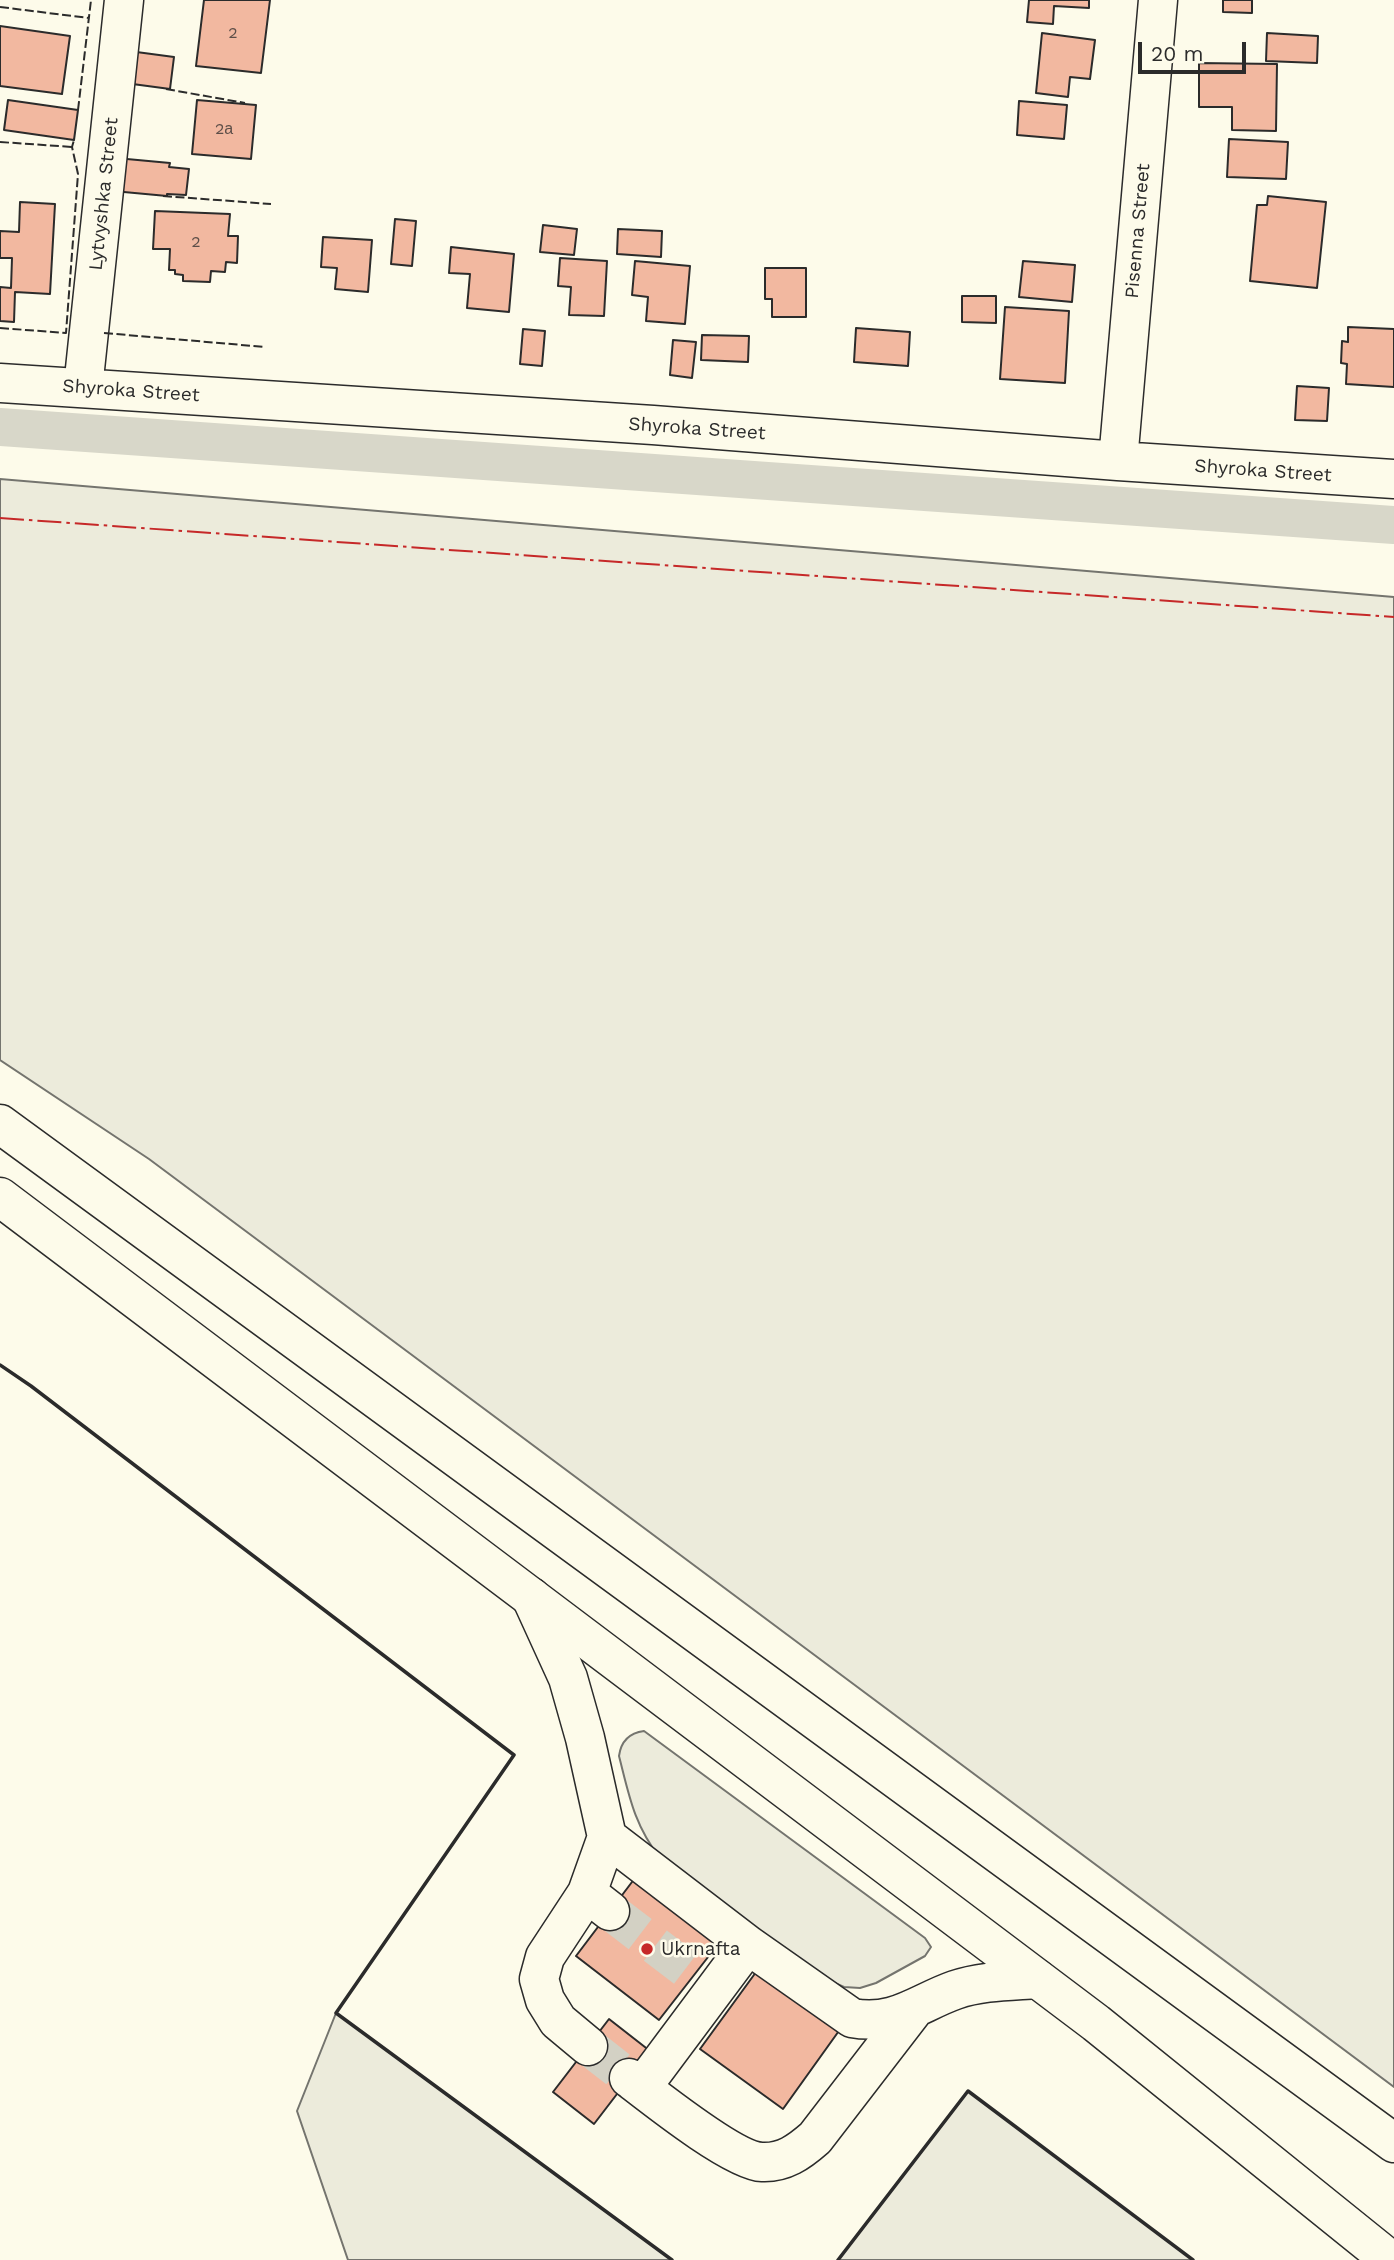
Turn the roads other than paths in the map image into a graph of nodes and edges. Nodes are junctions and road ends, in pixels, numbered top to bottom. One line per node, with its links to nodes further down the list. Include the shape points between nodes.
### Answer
1 (124, 0): 4 (main road, Lytvyshka Street)
2 (1158, 0): 5 (main road, Pisenna Street)
3 (0, 383): 4 (main road, Shyroka Street)
4 (83, 388): 5 (main road, Shyroka Street)
5 (1118, 461): 6 (main road, Shyroka Street)
6 (1394, 479)
7 (0, 1124): 15 (main road)
8 (0, 1197): 9 (main road)
9 (531, 1597): 10 (main road, via 568,1678); 12 (main road)
10 (607, 1837): 11 (main road); 14 (main road, via 598,1902 545,1958 539,1979 558,2021)
11 (748, 1945): 13 (main road, via 852,2018 868,2021); 13 (main road, via 704,1983 636,2083 734,2154 760,2162 800,2151 815,2138)
12 (1037, 1979): 13 (main road, via 956,1990); 16 (main road)
13 (912, 2012)
14 (588, 2046)
15 (1394, 2143)
16 (1391, 2260)

